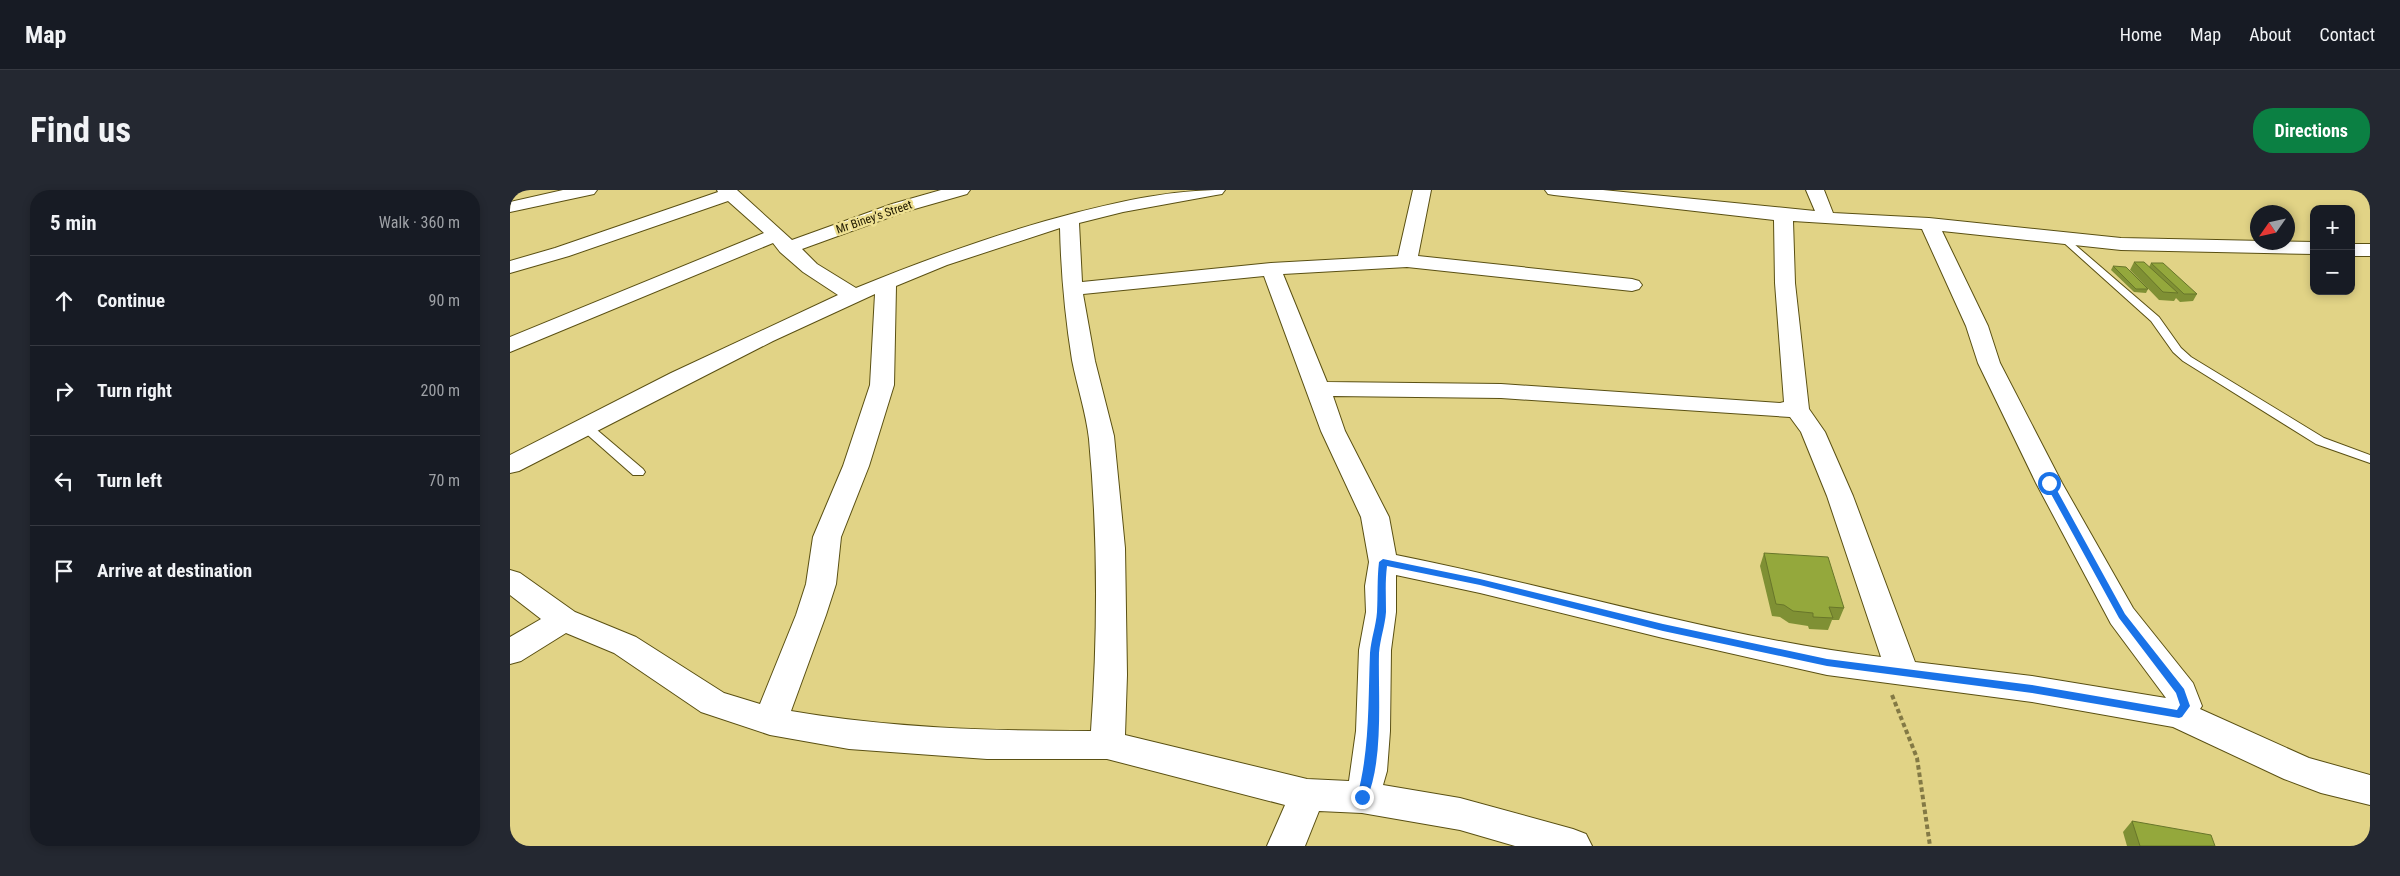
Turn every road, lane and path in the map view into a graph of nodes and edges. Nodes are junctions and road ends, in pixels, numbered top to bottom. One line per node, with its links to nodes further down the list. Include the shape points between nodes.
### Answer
1 (588, 190): 8 (street)
2 (1216, 190): 11 (street)
3 (1422, 190): 18 (street)
4 (1554, 190): 9 (street)
5 (1815, 190): 10 (street)
6 (951, 191): 14 (street, Mr Biney’s Street)
7 (728, 192): 14 (street, via 753,212); 19 (street, via 591,242)
8 (510, 207)
9 (1783, 215): 10 (street); 27 (street)
10 (1826, 217): 12 (street)
11 (1068, 219): 21 (street, via 982,246); 23 (street)
12 (1929, 224): 13 (street); 37 (street, via 1977,326 1988,363 2049,483 2122,616 2181,692 2185,706)
13 (2066, 240): 15 (street); 29 (lane, via 2156,320 2177,350 2187,358 2320,441)
14 (781, 242): 24 (street, via 810,268); 25 (street, Mr Biney’s Street)
15 (2310, 248)
16 (2355, 250): 17 (street)
17 (2370, 250)
18 (1407, 261): 20 (street); 22 (street)
19 (510, 267)
20 (1271, 269): 23 (street); 26 (street)
21 (886, 282): 24 (street); 38 (street, via 882,385 856,466 827,537 821,584 811,615)
22 (1632, 285)
23 (1072, 290): 39 (street, via 1101,436 1112,548)
24 (853, 295): 28 (street)
25 (510, 345)
26 (1318, 389): 27 (street, via 1462,389); 32 (street, via 1333,431 1375,517)
27 (1797, 409): 36 (street, via 1813,432 1840,496)
28 (586, 426): 30 (street); 31 (lane)
29 (2370, 459)
30 (510, 465)
31 (638, 472)
32 (1383, 562): 36 (street, via 1754,648 1827,663); 42 (street, via 1381,612 1375,650 1374,731)
33 (510, 580): 34 (street)
34 (564, 620): 35 (street); 38 (street, via 625,645 713,703)
35 (510, 652)
36 (1893, 670): 37 (street); 45 (path, via 1893,701 1917,758)
37 (2179, 714): 40 (street, via 2271,758 2330,780)
38 (770, 722): 39 (street, via 849,735 988,746)
39 (1107, 744): 41 (street)
40 (2370, 790)
41 (1307, 795): 42 (street); 43 (street)
42 (1362, 797): 44 (street, via 1460,814)
43 (1286, 846)
44 (1573, 846)
45 (1930, 846)

